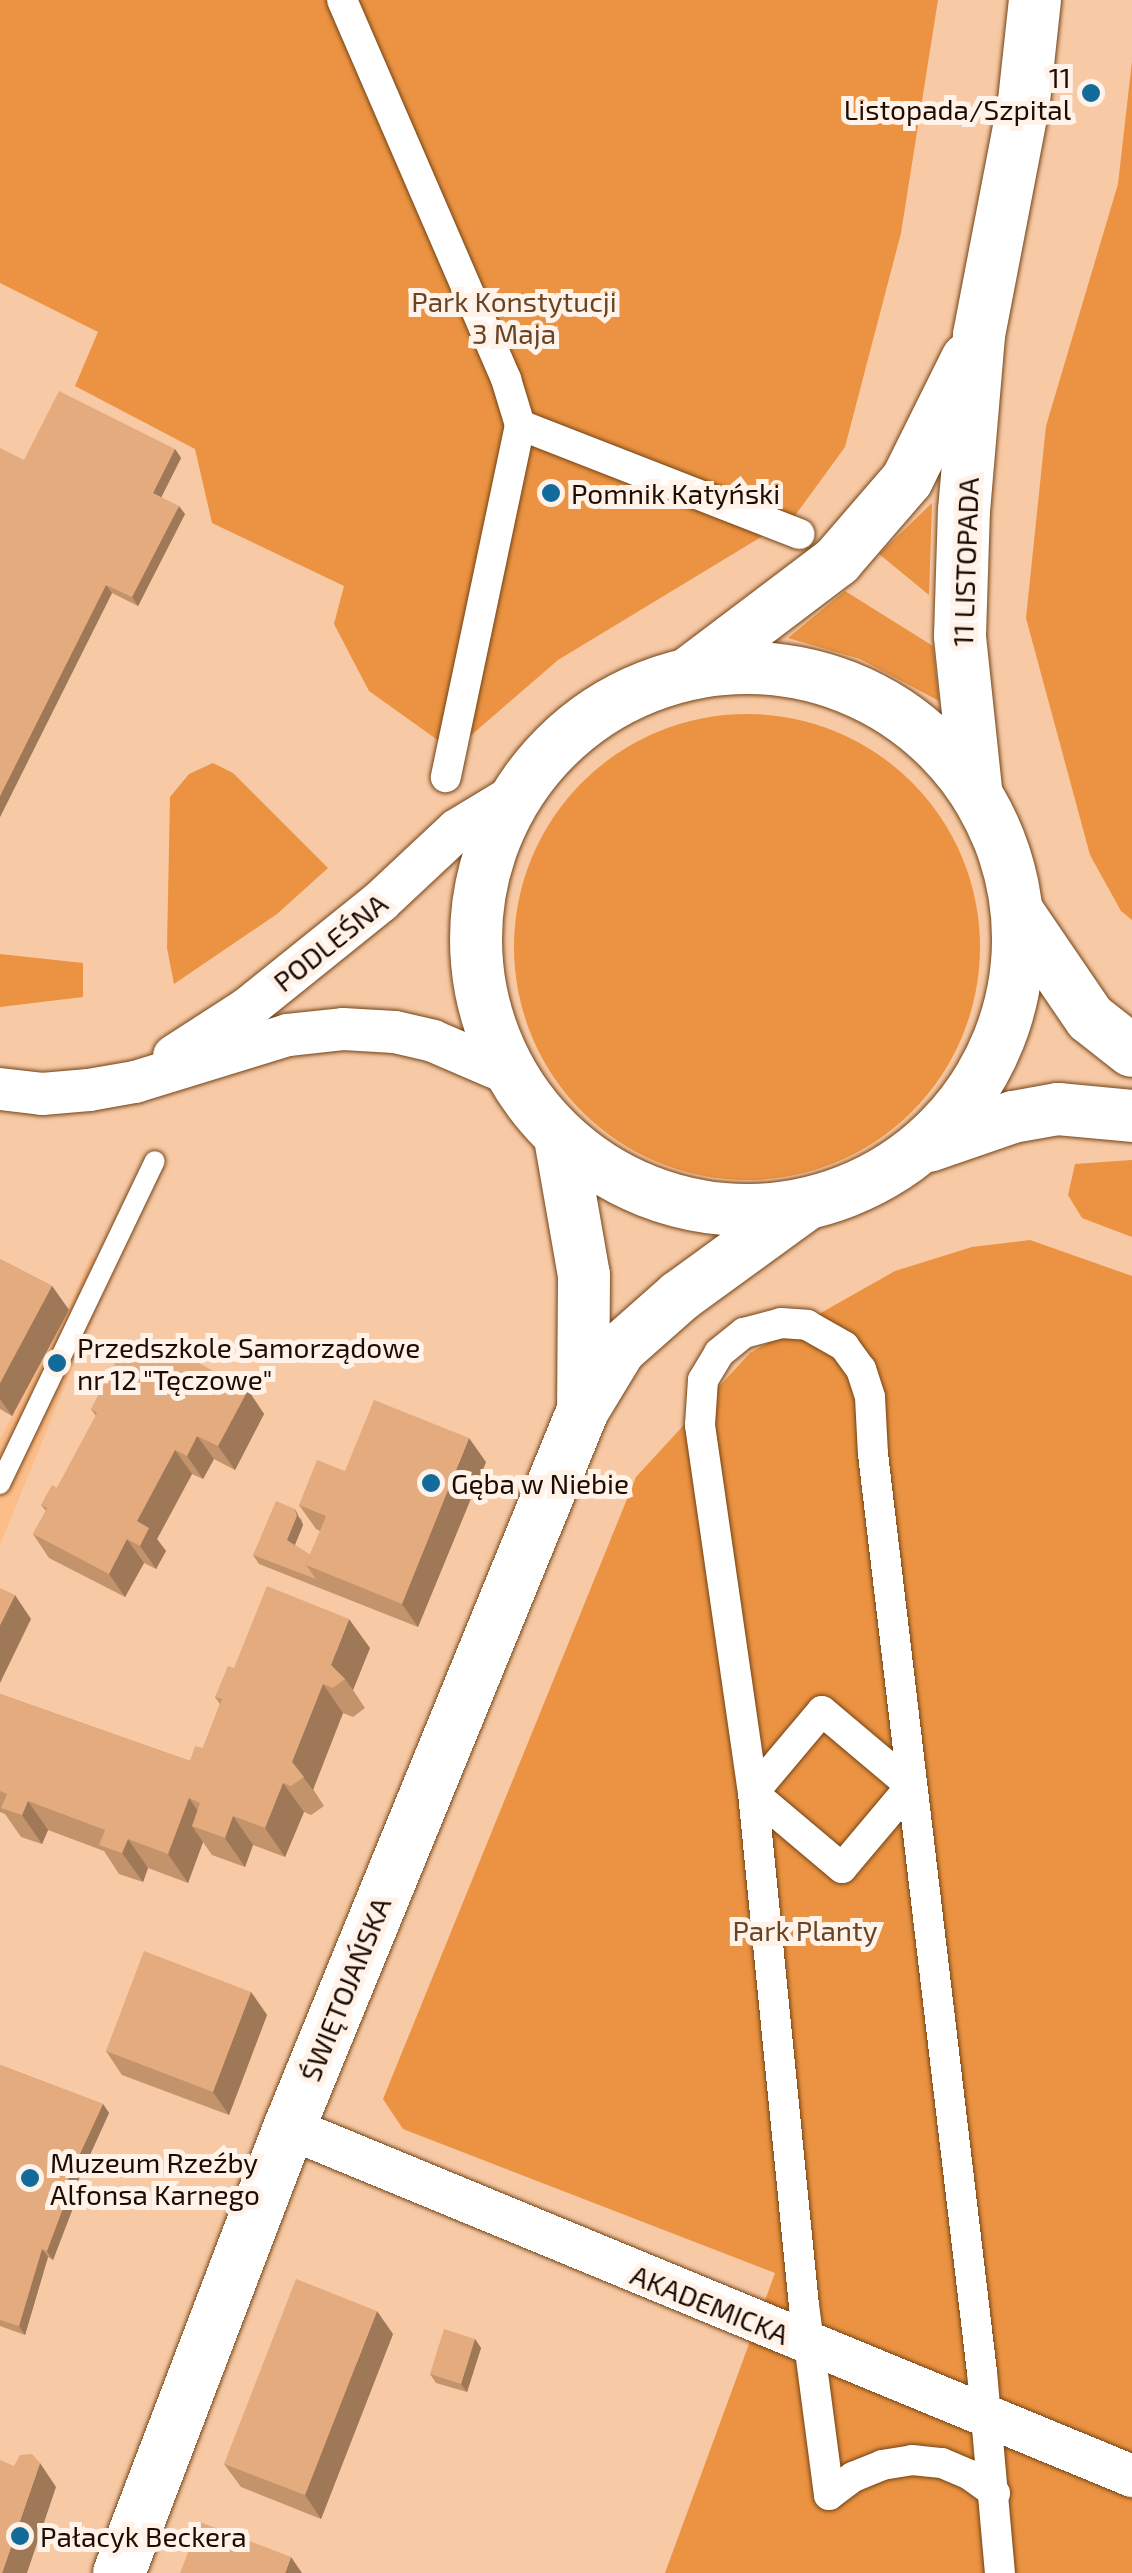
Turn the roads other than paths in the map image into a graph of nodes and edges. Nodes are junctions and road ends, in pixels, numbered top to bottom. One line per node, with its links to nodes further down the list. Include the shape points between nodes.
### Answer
1 (342, 0): 4 (street)
2 (1034, 0): 3 (street, 11 LISTOPADA, via 1024,101)
3 (979, 335): 6 (street, 11 LISTOPADA, via 907,480 837,561); 8 (street, 11 LISTOPADA, via 960,636)
4 (520, 425): 5 (street); 7 (street)
5 (799, 534)
6 (689, 674): 8 (street, via 771,668 850,687 921,728); 9 (street, via 638,690 592,716 551,750)
7 (446, 778)
8 (976, 789): 10 (street, via 1005,849)
9 (518, 793): 12 (street, via 488,855 476,940 486,1019); 13 (street, PODLEŚNA, via 457,830 247,1010)
10 (1019, 914): 11 (street, via 1090,1018); 17 (street, via 1018,979 1000,1043 968,1100)
11 (1132, 1050)
12 (510, 1074): 13 (street, PODLEŚNA, via 433,1041 343,1029 288,1035); 16 (street)
13 (135, 1082): 14 (street, PODLEŚNA, via 42,1094)
14 (0, 1089)
15 (1132, 1116): 17 (street, via 1058,1109)
16 (560, 1138): 19 (street, via 613,1176 674,1202 739,1212); 20 (street, ŚWIĘTOJAŃSKA, via 584,1275)
17 (922, 1148): 19 (street, via 867,1184)
18 (154, 1161): 21 (lane)
19 (805, 1206): 20 (street, ŚWIĘTOJAŃSKA, via 680,1296 620,1349)
20 (584, 1410): 24 (street, ŚWIĘTOJAŃSKA)
21 (0, 1484)
22 (911, 1786): 23 (street, via 842,1868); 23 (street, via 822,1711); 23 (street, via 870,1397 862,1369 844,1346 807,1326 781,1323 744,1333 720,1353 699,1400); 26 (street)
23 (753, 1793): 25 (street)
24 (289, 2128): 25 (street, AKADEMICKA); 29 (street, ŚWIĘTOJAŃSKA)
25 (810, 2345): 26 (street, AKADEMICKA); 28 (street, via 829,2495 882,2464 912,2460 970,2474)
26 (987, 2418): 27 (street, AKADEMICKA); 28 (street)
27 (1132, 2476)
28 (994, 2493): 30 (street)
29 (119, 2573)
30 (1000, 2573)

